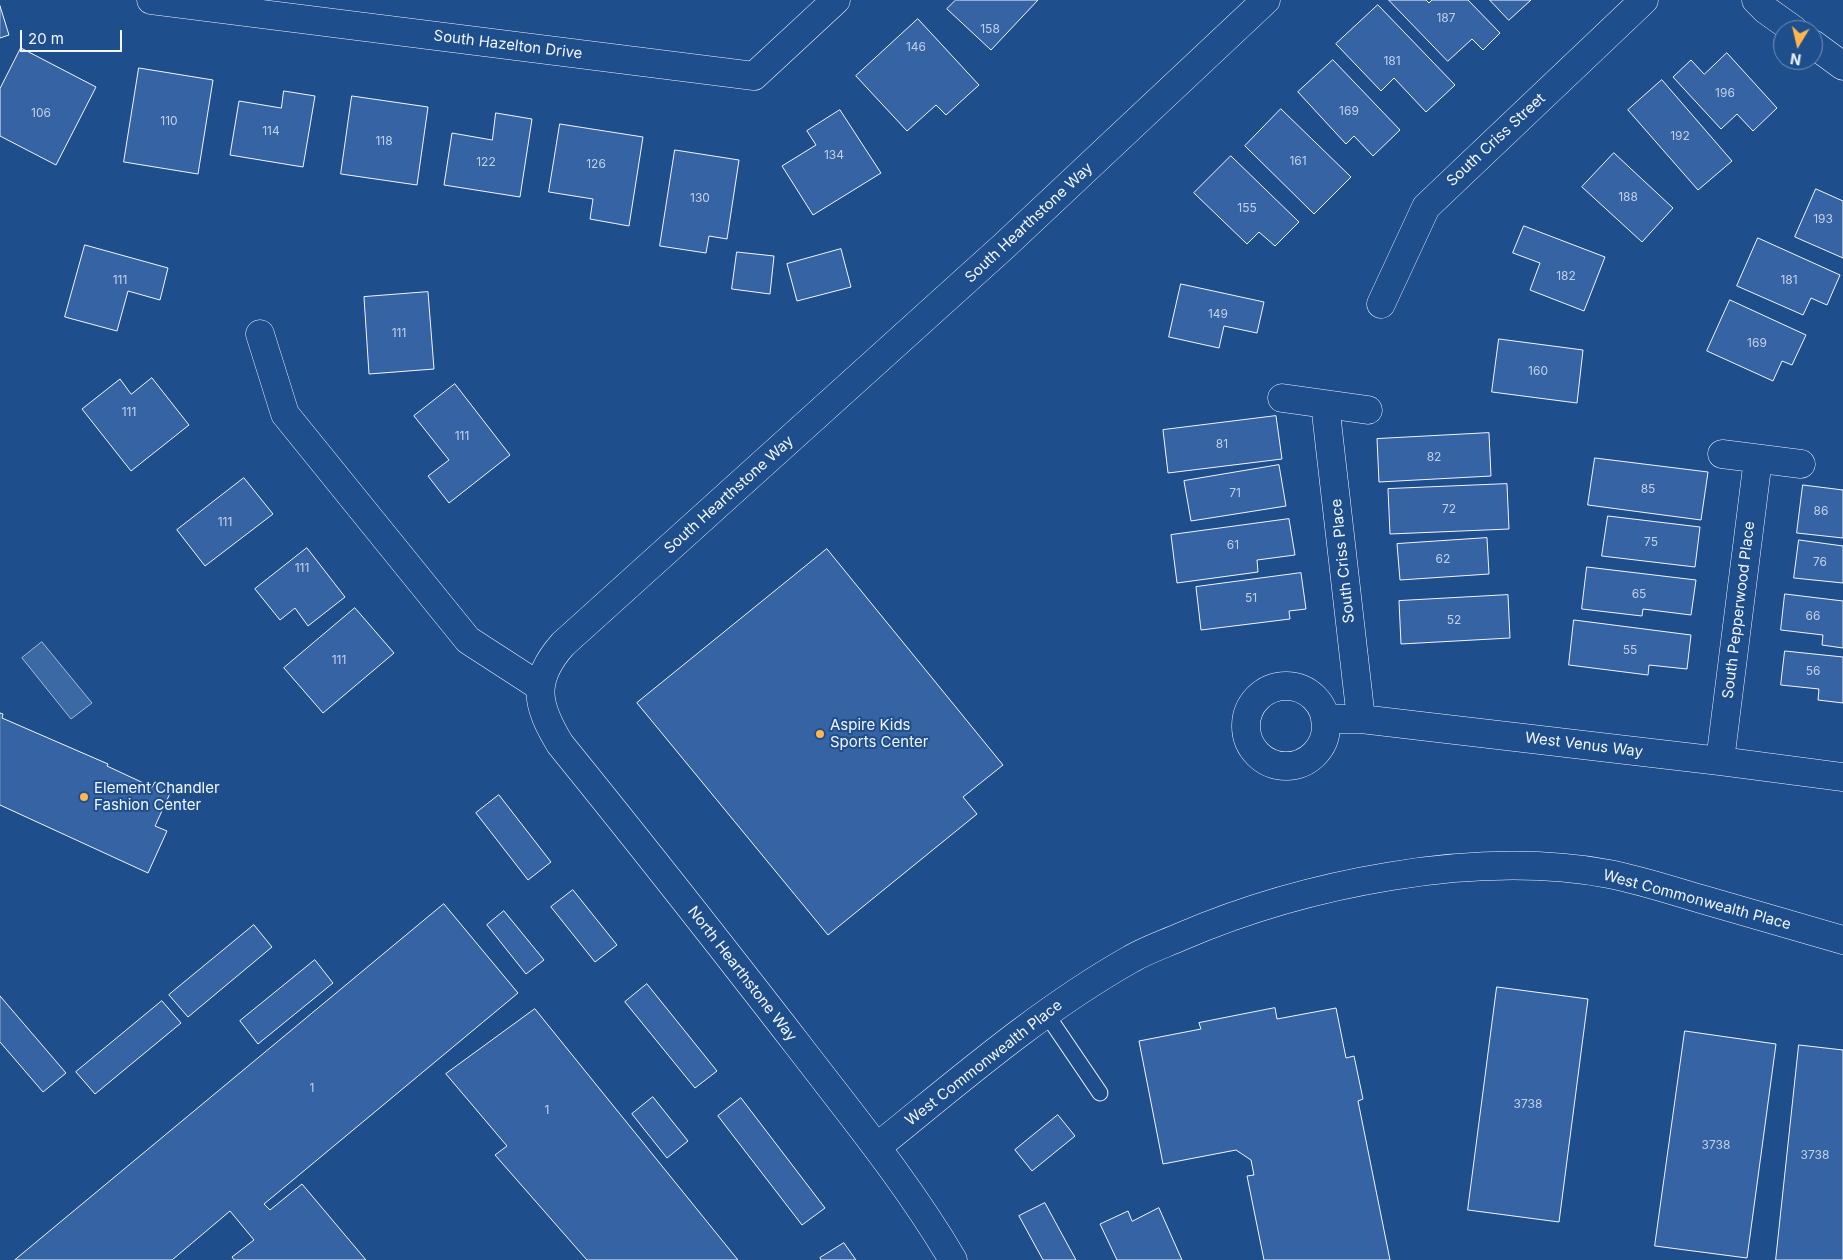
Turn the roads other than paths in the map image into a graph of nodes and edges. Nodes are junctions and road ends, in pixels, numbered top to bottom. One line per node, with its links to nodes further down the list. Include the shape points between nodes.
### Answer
1 (151, 0): 2 (street, South Hazelton Drive, via 754,76)
2 (836, 0)
3 (1266, 0): 17 (street, South Hearthstone Way, via 1018,234 563,644)
4 (1644, 0): 9 (street, South Criss Street, via 1426,207)
5 (1756, 0): 6 (street)
6 (1780, 20)
7 (1823, 51): 8 (street)
8 (1843, 66)
9 (1380, 304)
10 (260, 334): 17 (street, via 286,414 468,640)
11 (1282, 398): 12 (street)
12 (1325, 404): 13 (street); 19 (street, South Criss Place)
13 (1368, 410)
14 (1722, 454): 15 (street)
15 (1758, 459): 16 (street); 20 (street, South Pepperwood Place)
16 (1801, 464)
17 (539, 686): 25 (street, North Hearthstone Way, via 544,718 560,744 714,935)
18 (1325, 719): 19 (street, West Venus Way)
19 (1361, 719): 20 (street, West Venus Way)
20 (1720, 761): 21 (street, West Venus Way)
21 (1843, 777)
22 (1843, 940): 23 (street, West Commonwealth Place, via 1607,874 1539,867 1422,872 1345,885 1266,905 1201,928 1134,957)
23 (1045, 1012): 24 (lane); 25 (street, West Commonwealth Place)
24 (1100, 1093)
25 (877, 1148): 26 (street, North Hearthstone Way, via 926,1214)
26 (954, 1260)

